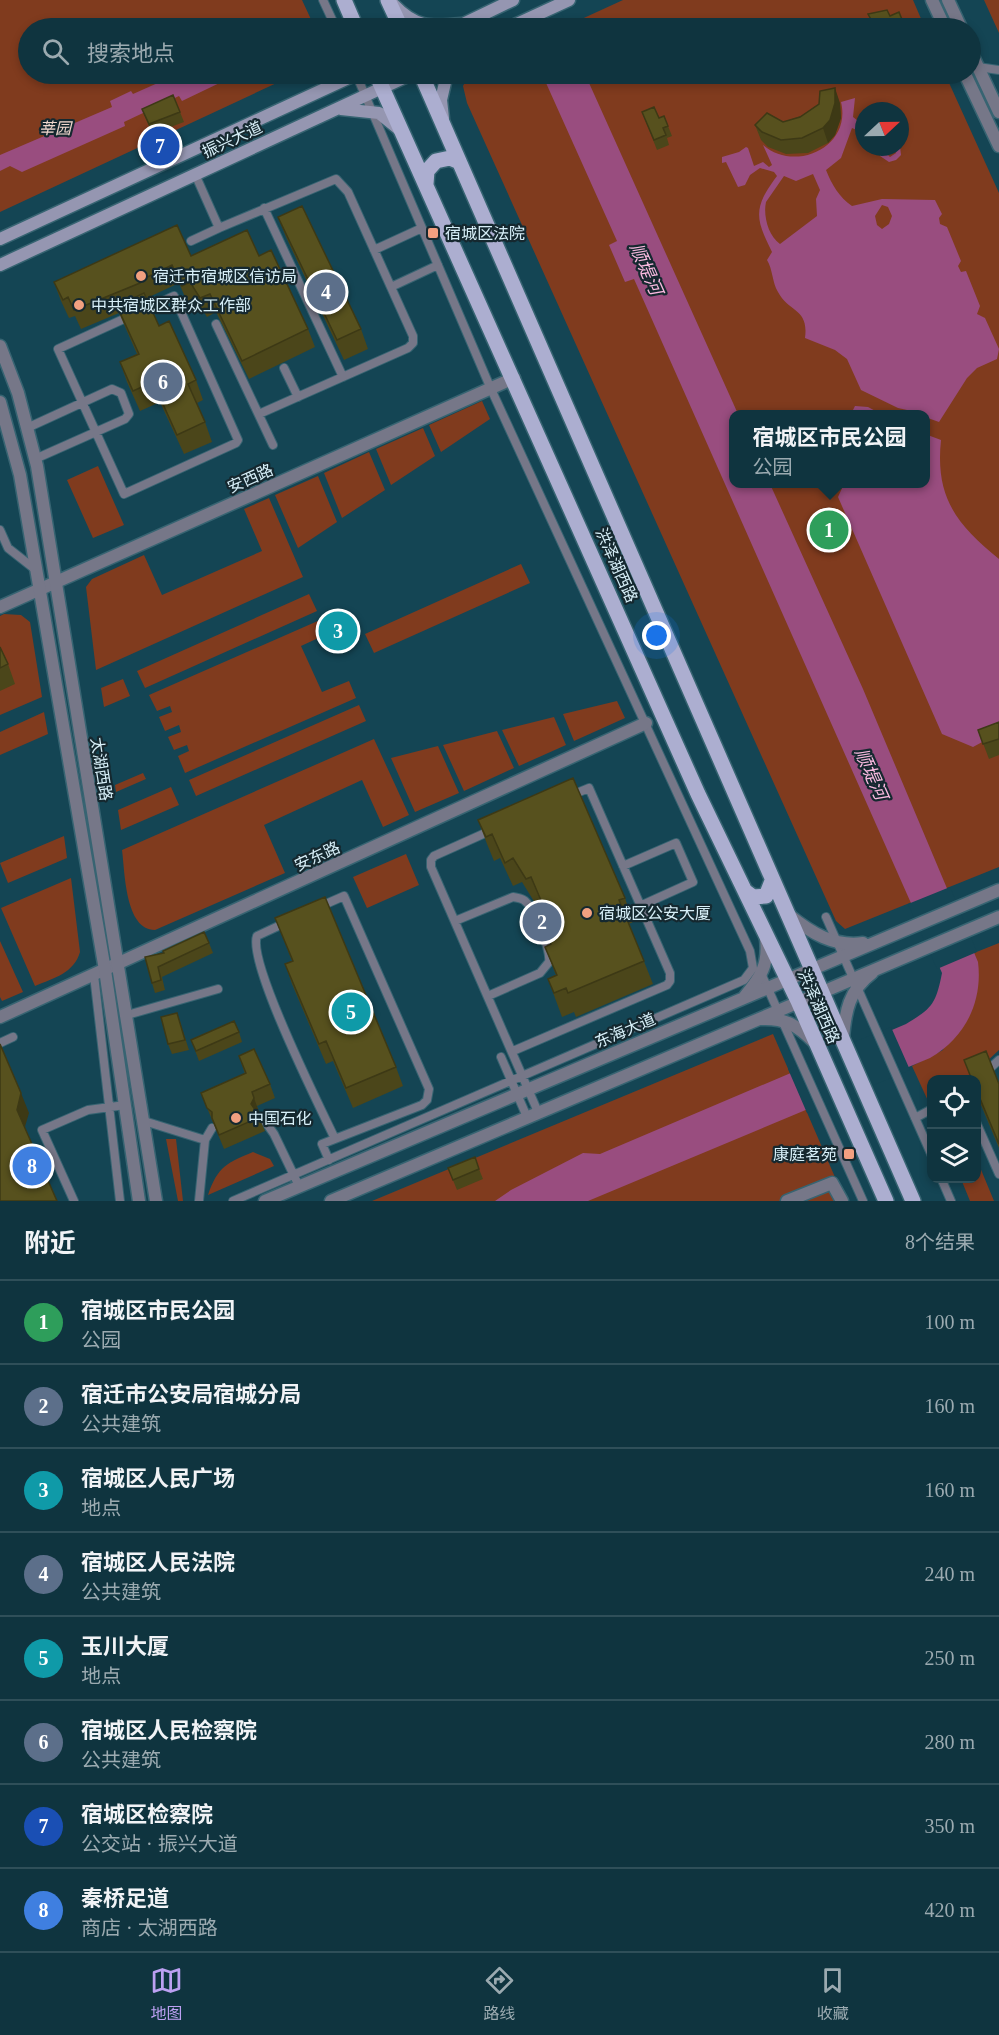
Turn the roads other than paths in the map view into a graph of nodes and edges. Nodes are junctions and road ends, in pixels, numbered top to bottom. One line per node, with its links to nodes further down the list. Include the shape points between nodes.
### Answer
1 (323, 0): 8 (lane)
2 (344, 0): 9 (main road)
3 (389, 0): 10 (main road); 11 (main road)
4 (513, 0): 12 (main road)
5 (569, 0): 13 (main road)
6 (932, 0): 14 (street)
7 (948, 0): 15 (street)
8 (331, 18)
9 (351, 18)
10 (397, 18)
11 (410, 18)
12 (485, 18)
13 (530, 18)
14 (940, 18)
15 (956, 18)
16 (981, 67): 17 (lane)
17 (999, 70)
18 (981, 73): 32 (street)
19 (330, 84): 27 (main road)
20 (334, 84): 27 (main road, 振兴大道)
21 (360, 84): 28 (lane)
22 (375, 84): 28 (main road, 振兴大道)
23 (381, 84): 35 (main road, 洪泽湖西路)
24 (425, 84): 34 (main road, 洪泽湖西路)
25 (445, 84): 34 (main road, via 441,100)
26 (971, 84): 36 (street)
27 (327, 87): 29 (main road, 振兴大道)
28 (365, 95): 30 (main road, 振兴大道); 31 (lane)
29 (292, 104): 33 (main road, via 302,112); 41 (main road, 振兴大道)
30 (336, 109): 31 (main road); 33 (main road, 振兴大道)
31 (372, 111): 35 (main road); 43 (lane)
32 (999, 112)
33 (300, 125): 38 (main road, 振兴大道)
34 (443, 125): 37 (main road, 洪泽湖西路)
35 (403, 132): 39 (main road, 洪泽湖西路)
36 (999, 146)
37 (459, 162): 39 (main road, via 450,158 436,161 427,171); 75 (main road, 洪泽湖西路)
38 (195, 174): 42 (lane); 44 (main road, 振兴大道)
39 (426, 184): 55 (main road, 洪泽湖西路)
40 (264, 208): 42 (lane); 47 (lane, via 336,179 348,192); 54 (lane)
41 (54, 214): 44 (main road, via 46,229 54,236); 45 (main road, 振兴大道)
42 (219, 228): 46 (lane)
43 (422, 228): 47 (lane); 49 (lane)
44 (62, 236): 48 (main road, 振兴大道)
45 (0, 239)
46 (191, 241)
47 (374, 250): 50 (lane)
48 (0, 265)
49 (438, 265): 50 (lane); 56 (lane)
50 (391, 286): 54 (lane, via 413,343)
51 (216, 324): 60 (lane)
52 (0, 346): 61 (street, 太湖西路)
53 (284, 368): 57 (lane)
54 (343, 377): 57 (lane)
55 (514, 378): 56 (street, 安西路); 77 (main road, 洪泽湖西路, via 698,794)
56 (491, 389): 68 (street, 安西路); 71 (lane)
57 (298, 397): 60 (lane)
58 (0, 402): 67 (street, 太湖西路, via 20,475)
59 (83, 403): 61 (lane); 62 (lane); 62 (lane, via 118,389 128,408 125,419); 62 (lane, via 58,349 174,296 238,440 124,494)
60 (259, 414): 63 (lane)
61 (27, 428): 64 (street, 太湖西路)
62 (96, 432): 64 (lane)
63 (273, 445)
64 (35, 459): 68 (street, 太湖西路)
65 (0, 530): 66 (lane)
66 (4, 550): 67 (lane)
67 (36, 571): 69 (street, 太湖西路)
68 (54, 582): 69 (street, 安西路); 88 (street, 太湖西路)
69 (39, 589): 70 (street, 安西路); 90 (street, 太湖西路)
70 (0, 607)
71 (646, 723): 87 (lane); 88 (street, 安东路)
72 (568, 797): 74 (lane, via 589,788)
73 (496, 829): 84 (lane, via 431,860)
74 (623, 866): 78 (lane); 78 (lane, via 676,843 693,882)
75 (772, 881): 77 (main road, via 766,896 753,897); 80 (main road, 洪泽湖西路)
76 (999, 890): 86 (street, 东海大道, via 876,941)
77 (745, 891): 85 (main road, 洪泽湖西路)
78 (640, 906): 107 (lane, via 670,973 668,985)
79 (311, 910): 125 (lane, via 344,896 429,1089 422,1105)
80 (786, 912): 86 (street); 89 (main road, 洪泽湖西路)
81 (300, 916): 125 (lane, via 256,936 256,948 275,1007)
82 (826, 916): 86 (lane)
83 (993, 919): 93 (street, via 894,959)
84 (455, 921): 97 (lane); 97 (lane, via 513,897 526,902 535,918 549,950 549,962 540,973)
85 (765, 932): 91 (street, via 767,952); 92 (main road, 洪泽湖西路)
86 (840, 949): 89 (street, 东海大道); 93 (lane)
87 (750, 951): 91 (lane); 111 (lane, via 753,968 744,980)
88 (118, 964): 90 (street, 安东路); 100 (street, 太湖西路)
89 (810, 969): 92 (street, 东海大道); 96 (main road, 洪泽湖西路)
90 (100, 973): 102 (street, 安东路); 116 (street, 太湖西路); 117 (lane)
91 (762, 974): 94 (lane); 98 (street)
92 (787, 979): 94 (street, 东海大道); 99 (main road, 洪泽湖西路)
93 (855, 982): 96 (street); 106 (street, via 845,1017); 121 (lane)
94 (768, 987): 98 (street, 东海大道); 101 (lane)
95 (218, 989): 100 (lane)
96 (820, 992): 99 (street); 106 (main road, 洪泽湖西路)
97 (488, 996): 107 (lane)
98 (742, 998): 115 (street, 东海大道)
99 (798, 1001): 101 (street); 105 (main road, 洪泽湖西路)
100 (127, 1015): 122 (street, 太湖西路)
101 (781, 1015): 105 (street); 119 (street, via 754,1020); 142 (lane)
102 (0, 1017)
103 (13, 1037): 104 (lane)
104 (0, 1043)
105 (816, 1044): 113 (main road, 洪泽湖西路)
106 (843, 1044): 110 (main road, 洪泽湖西路)
107 (513, 1051): 111 (lane)
108 (501, 1057): 114 (lane)
109 (999, 1059): 112 (lane)
110 (855, 1070): 113 (main road, via 848,1064 836,1067); 144 (main road, 洪泽湖西路)
111 (523, 1076): 114 (lane); 115 (lane)
112 (981, 1076)
113 (833, 1080): 143 (main road, 洪泽湖西路)
114 (511, 1081): 115 (lane); 128 (lane)
115 (523, 1092): 119 (lane); 119 (lane); 130 (street, 东海大道)
116 (125, 1105): 117 (lane); 134 (street, 太湖西路)
117 (109, 1107): 132 (lane, via 88,1110 42,1130); 133 (lane)
118 (927, 1112): 121 (lane)
119 (532, 1115): 139 (street)
120 (262, 1117): 130 (lane)
121 (915, 1118): 127 (lane)
122 (144, 1121): 126 (lane); 135 (street, 太湖西路)
123 (212, 1128): 126 (lane)
124 (979, 1129): 129 (lane)
125 (335, 1139): 128 (lane, via 322,1144)
126 (205, 1140): 136 (lane)
127 (927, 1145)
128 (329, 1160): 130 (lane)
129 (999, 1174)
130 (296, 1181): 137 (lane); 138 (street, 东海大道)
131 (944, 1183): 145 (lane)
132 (74, 1201)
133 (120, 1201)
134 (139, 1201)
135 (156, 1201)
136 (199, 1201)
137 (233, 1201)
138 (265, 1201)
139 (331, 1201)
140 (787, 1201): 141 (street, via 832,1183)
141 (842, 1201)
142 (863, 1201)
143 (886, 1201)
144 (913, 1201)
145 (951, 1201)

